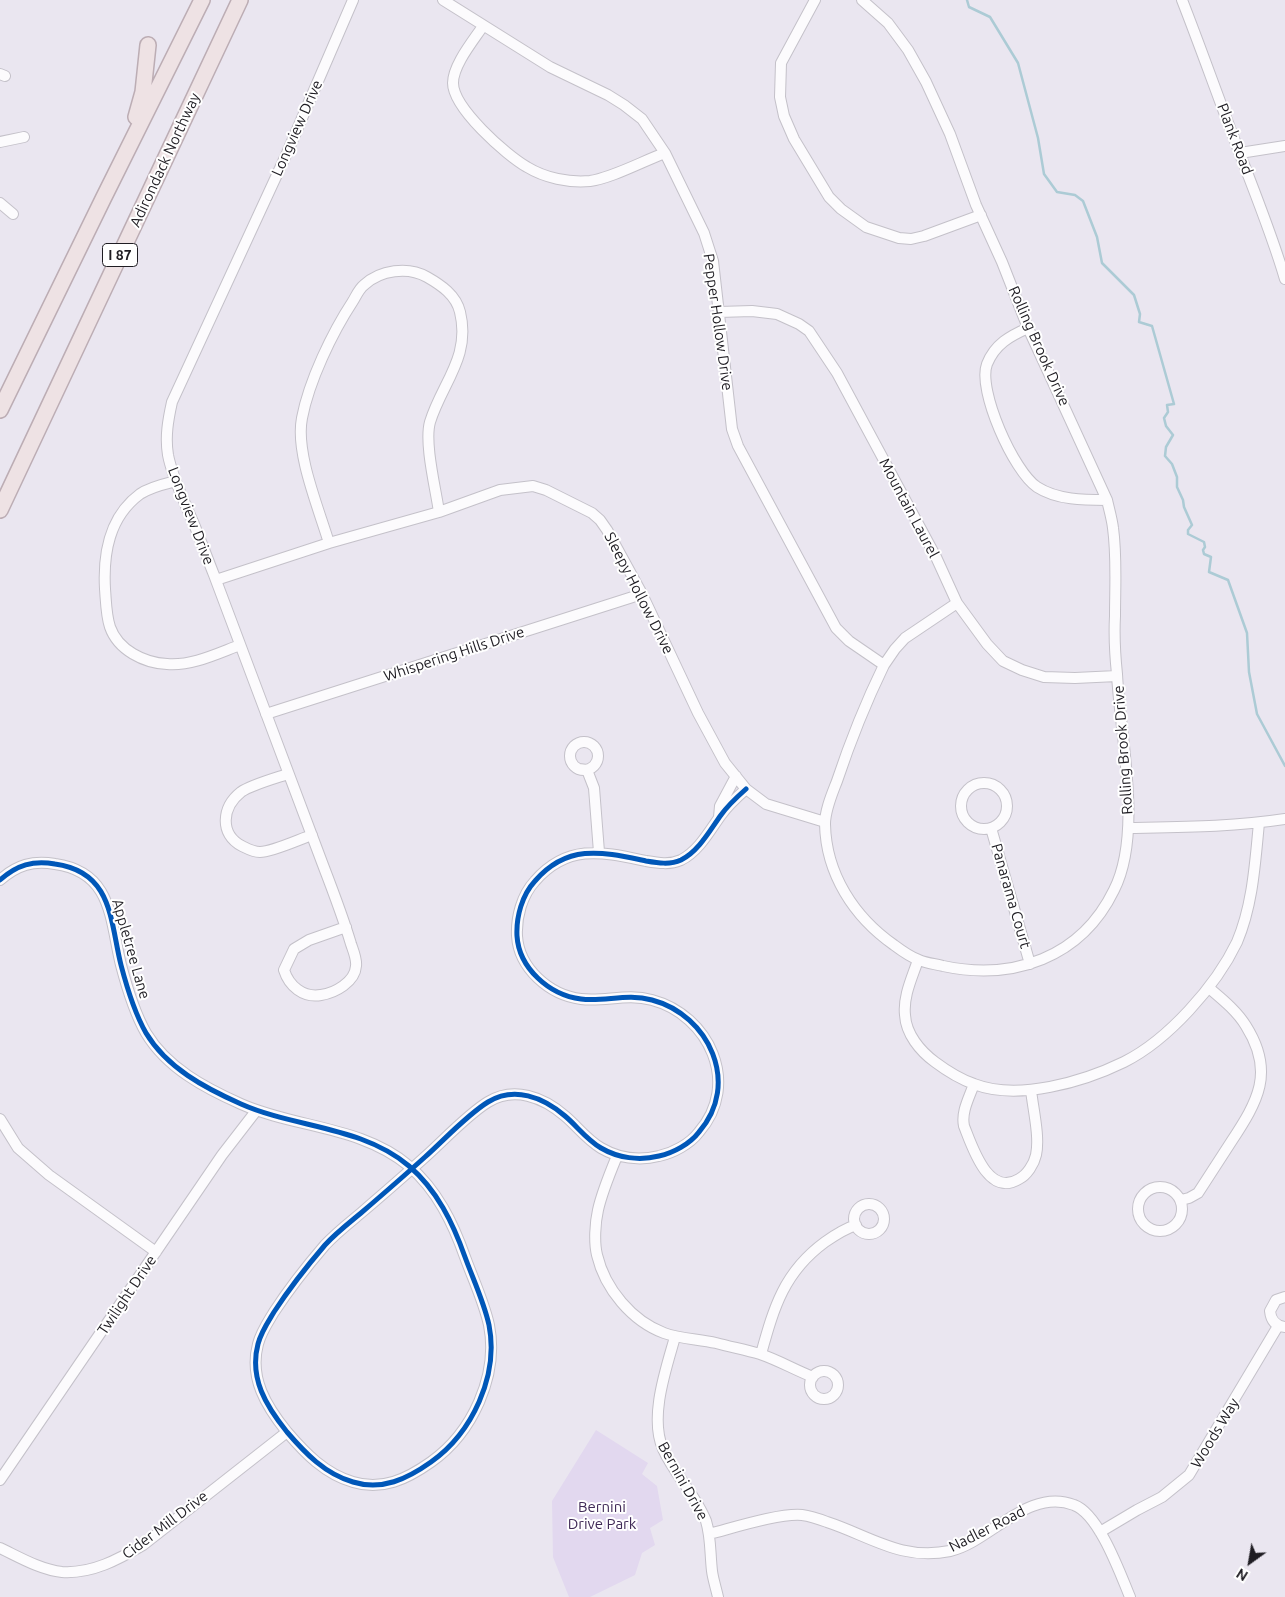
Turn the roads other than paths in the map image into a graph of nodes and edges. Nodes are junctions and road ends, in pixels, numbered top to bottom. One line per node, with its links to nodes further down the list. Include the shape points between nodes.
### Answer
1 (202, 0): 15 (highway, I 87)
2 (240, 0): 25 (highway, Adirondack Northway / I 87)
3 (353, 0): 23 (street, Longview Drive, via 172,402 166,441)
4 (443, 0): 8 (street, Pepper Hollow Drive)
5 (815, 0): 18 (street, via 781,63 780,97 794,139 829,197 866,228 899,238 924,236)
6 (862, 0): 18 (street, Rolling Brook Drive, via 888,23 926,82)
7 (1182, 0): 14 (street, Plank Road)
8 (482, 26): 13 (street, Pepper Hollow Drive, via 550,67 624,105 642,119); 13 (street, via 456,70 453,83 456,97 478,125 527,167 554,178 590,180)
9 (148, 45): 15 (highway, via 139,108)
10 (24, 136): 11 (street)
11 (0, 142)
12 (1285, 146): 14 (street)
13 (665, 153): 20 (street, Pepper Hollow Drive, via 704,233 713,261)
14 (1240, 153): 19 (street, Plank Road)
15 (103, 199): 22 (highway, I 87)
16 (0, 203): 17 (street)
17 (13, 214)
18 (981, 215): 21 (street, Rolling Brook Drive)
19 (1285, 279)
20 (719, 312): 30 (street, Mountain Laurel, via 777,314 809,331 837,373 936,557); 32 (street, Pepper Hollow Drive, via 732,429 738,446 836,628)
21 (1028, 328): 24 (street, Rolling Brook Drive); 24 (street, via 1000,343 986,366 989,397 1005,444 1027,478 1038,487 1060,497)
22 (0, 410)
23 (176, 481): 28 (street, Longview Drive); 31 (street, via 140,494 118,519 110,536 105,571 110,628 131,653 165,664 197,661)
24 (1107, 500): 33 (street, Rolling Brook Drive, via 1113,529 1116,581)
25 (0, 510)
26 (439, 512): 27 (street, Sleepy Hollow Drive); 27 (street, via 430,454 430,423 458,359 464,334 459,310 444,287 422,274 397,270 363,285 345,313 315,375 302,419 304,460); 29 (street, Sleepy Hollow Drive, via 500,490 534,486 546,490 581,506 600,520)
27 (329, 543): 28 (street, Sleepy Hollow Drive)
28 (216, 580): 31 (street, Longview Drive)
29 (642, 594): 34 (street, Whispering Hills Drive); 37 (street, Sleepy Hollow Drive, via 698,713)
30 (957, 603): 32 (street, Rolling Brook Drive, via 905,638); 33 (street, Mountain Laurel, via 1003,661 1022,670 1044,676 1075,678)
31 (240, 645): 34 (street, Longview Drive)
32 (884, 665): 41 (street, Rolling Brook Drive, via 841,770)
33 (1117, 676): 44 (street, Rolling Brook Drive)
34 (266, 714): 36 (street, Longview Drive)
35 (587, 770): 46 (street, via 594,788)
36 (288, 774): 45 (street, Longview Drive); 45 (street, via 242,791 227,812 227,829 235,842 252,851 262,852)
37 (736, 776): 38 (street, Sleepy Hollow Drive); 39 (street, via 720,806)
38 (746, 789): 39 (street); 41 (street, Sleepy Hollow Drive, via 766,804)
39 (718, 818): 46 (street, via 710,832 678,862 662,864)
40 (1285, 819): 42 (street)
41 (825, 822): 49 (street, Rolling Brook Drive, via 838,881 855,911 881,936)
42 (1259, 823): 44 (street); 51 (street, via 1254,876 1243,925)
43 (991, 828): 43 (street, Panarama Court, via 973,827 962,813 963,795 977,784 995,785 1006,799 1005,817); 50 (street, Panarama Court)
44 (1128, 828): 50 (street, Rolling Brook Drive, via 1122,868 1115,889 1102,910 1087,930 1062,950)
45 (312, 834): 48 (street, Longview Drive)
46 (599, 852): 56 (street, via 560,860 541,874 525,894 518,919 517,943 528,967 544,985 564,995 584,1000 632,996 671,1006 686,1015 704,1036 717,1063 720,1087 700,1132 683,1146 662,1156 639,1159)
47 (0, 880): 54 (street, Appletree Lane, via 5,874 33,862 70,867 88,877 98,886 106,902 129,990 147,1034 178,1069 222,1096)
48 (346, 927): 48 (street, Longview Drive, via 356,965 352,977 335,991 319,995 296,989 286,978 284,970 294,949)
49 (918, 960): 50 (street, Rolling Brook Drive, via 976,971 1000,971); 52 (street, via 906,994 905,1016 911,1036 924,1054)
50 (1030, 964)
51 (1209, 988): 53 (street, via 1159,1038 1125,1061 1082,1079); 58 (street, via 1246,1025 1256,1046 1262,1075 1250,1113 1198,1193)
52 (974, 1084): 53 (street, via 994,1089); 53 (street, via 964,1112 964,1126 982,1168 1005,1183 1021,1178 1036,1157)
53 (1031, 1090)
54 (256, 1110): 57 (street, Appletree Lane, via 350,1135 392,1153); 60 (street, Twilight Drive)
55 (0, 1119): 60 (street, via 18,1148 49,1175)
56 (617, 1156): 57 (street, via 595,1145 564,1114 543,1100 523,1094 504,1094 485,1103); 63 (street, via 598,1211 597,1255 617,1297 634,1316 648,1326)
57 (412, 1168): 66 (street, Appletree Lane, via 328,1242 286,1295 262,1333 256,1348 257,1380 261,1395); 66 (street, Appletree Lane, via 444,1208 490,1328 489,1372 476,1408 444,1453 400,1481 386,1484 357,1484 333,1474 312,1459)
58 (1181, 1200): 58 (street, via 1182,1216 1178,1224 1167,1231 1150,1229 1139,1216 1140,1199 1154,1187 1172,1190)
59 (856, 1225): 64 (street, via 809,1254 793,1274 778,1299)
60 (156, 1252): 67 (street, Twilight Drive)
61 (1285, 1297): 62 (street, Woods Way, via 1276,1300 1270,1312 1272,1320)
62 (1282, 1326): 68 (street, Woods Way, via 1189,1476 1162,1497)
63 (675, 1337): 64 (street); 69 (street, Bernini Drive, via 658,1411 659,1437 663,1450 706,1520)
64 (761, 1354): 65 (street)
65 (813, 1377)
66 (287, 1432): 70 (street, Cider Mill Drive, via 143,1545 118,1560 63,1572 34,1564)
67 (0, 1480)
68 (1100, 1532): 69 (street, Nadler Road, via 1091,1518 1075,1505 1052,1502 1025,1509 952,1550 926,1554 893,1549 840,1526 802,1515 786,1515); 72 (street, Nadler Road)
69 (709, 1534): 71 (street, Bernini Drive)
70 (0, 1548)
71 (718, 1597)
72 (1130, 1597)

